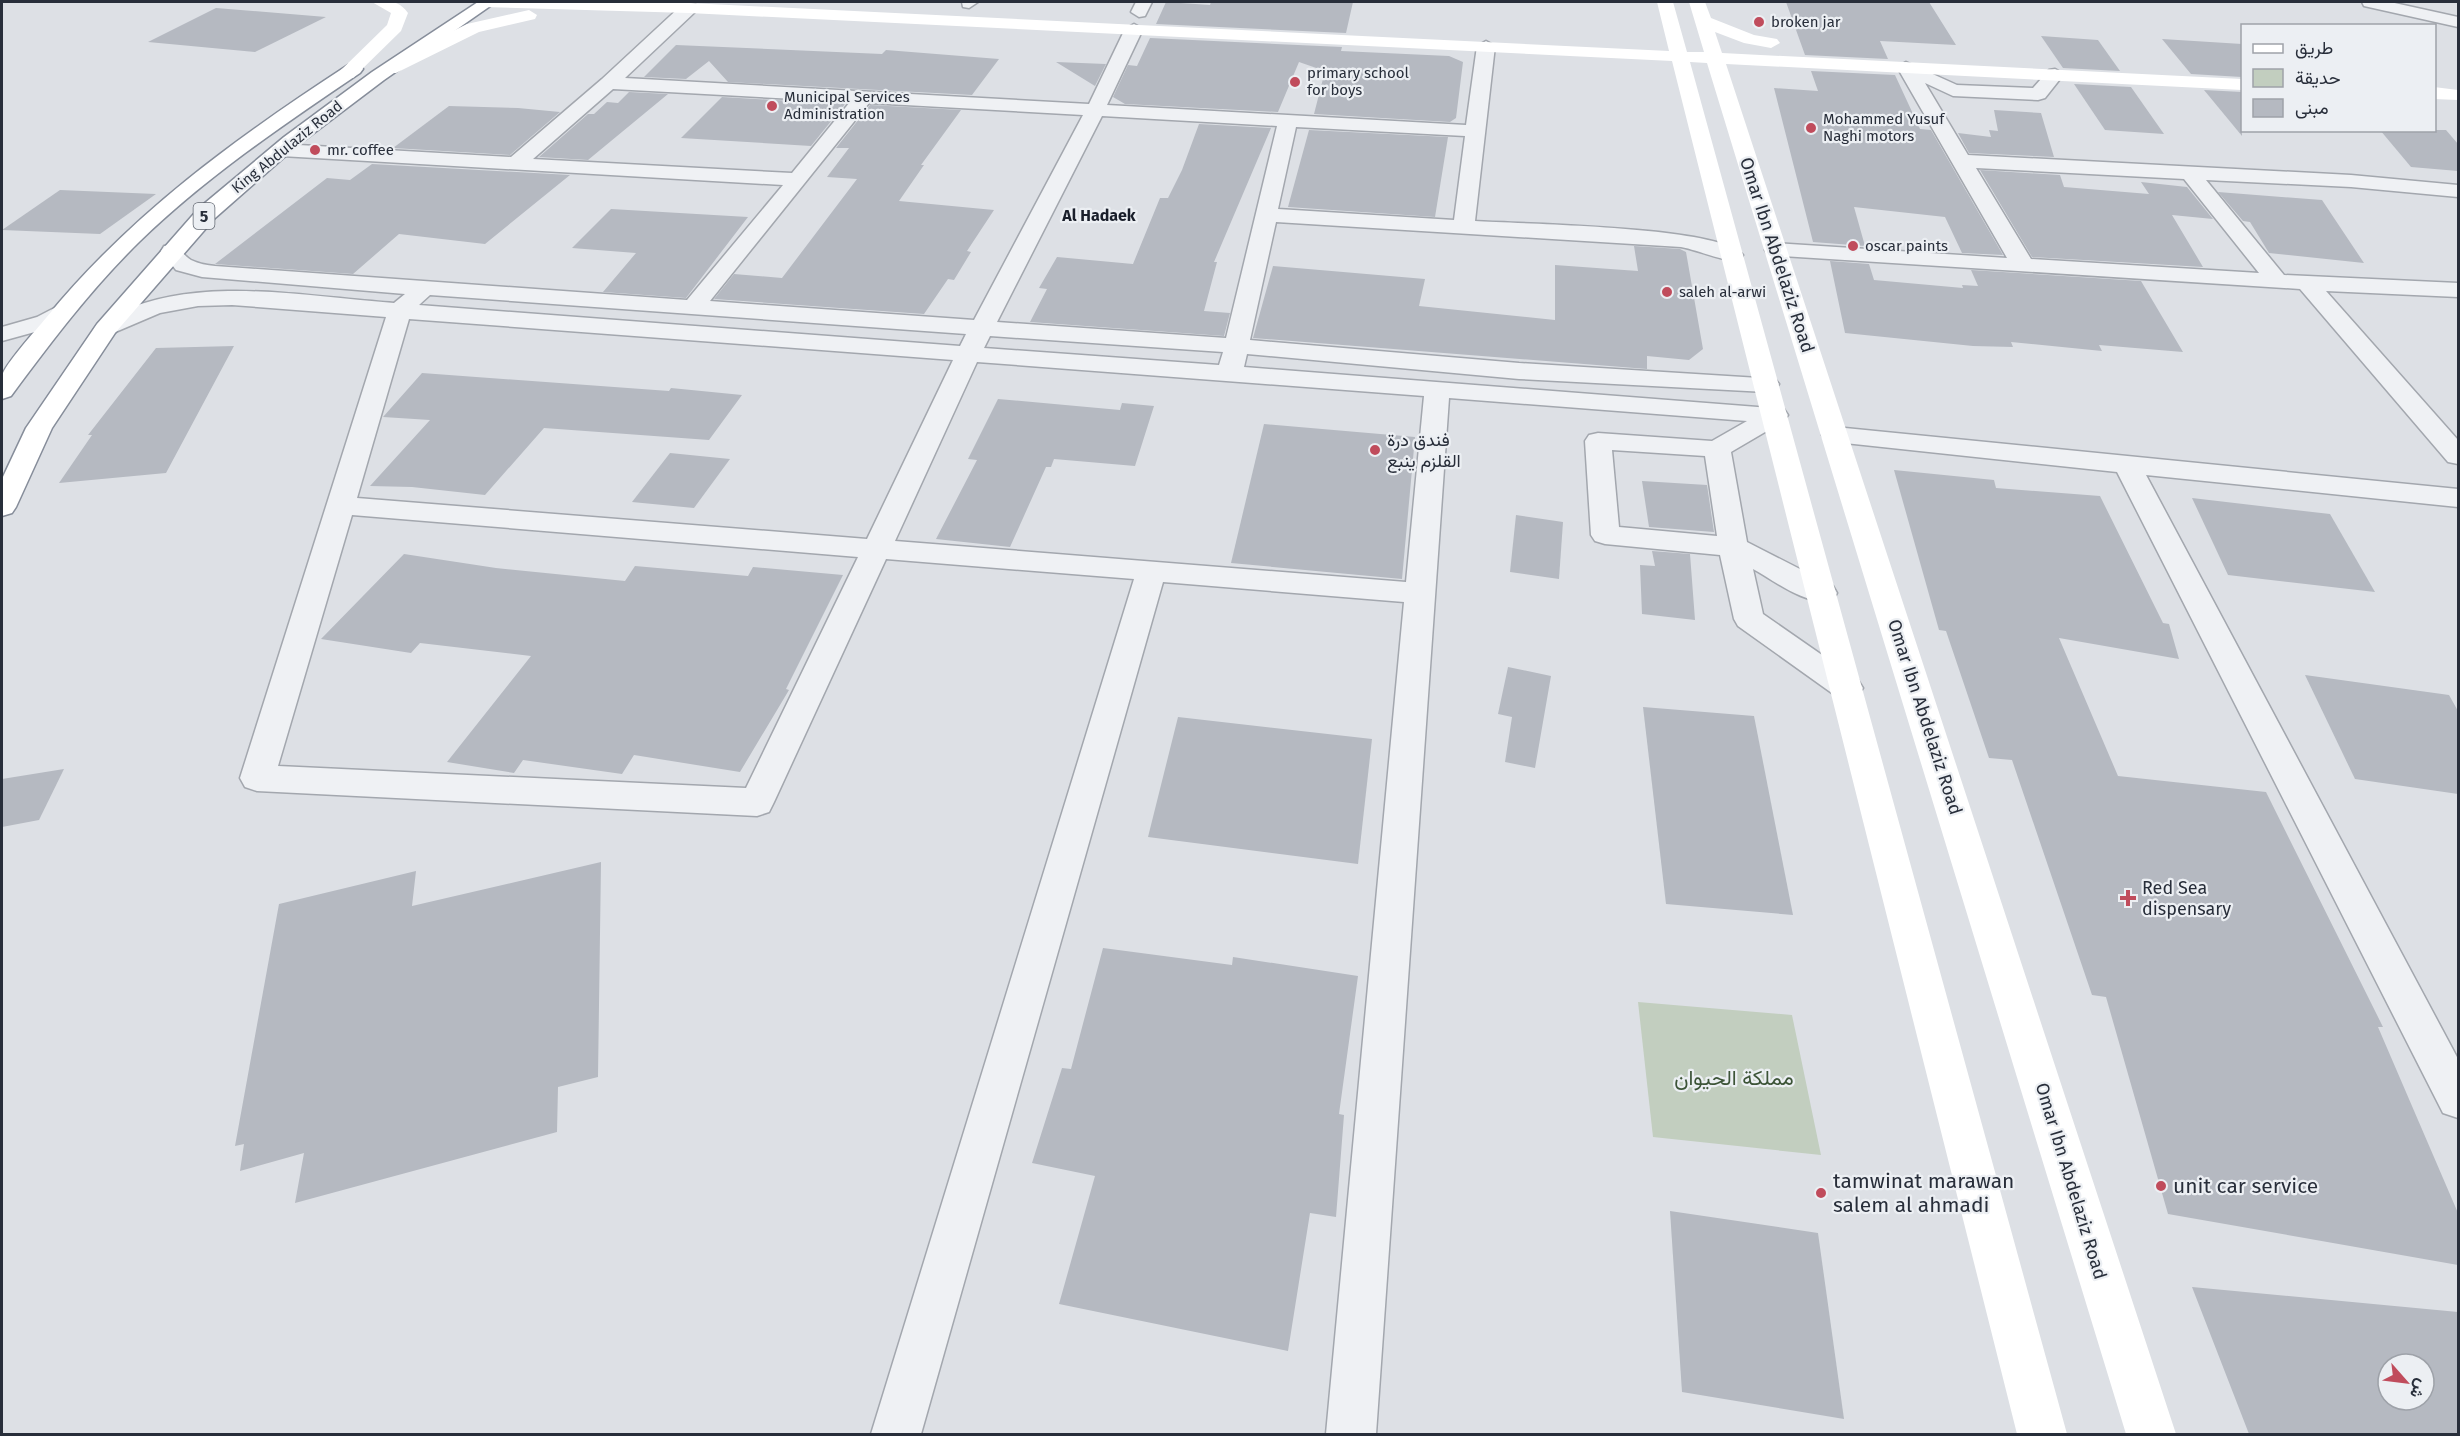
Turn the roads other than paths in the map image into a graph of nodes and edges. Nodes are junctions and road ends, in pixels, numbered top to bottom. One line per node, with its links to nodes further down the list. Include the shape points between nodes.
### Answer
1 (380, 2): 20 (main road, via 396,8 400,19)
2 (456, 2): 20 (main road, King Abdulaziz Road / 5)
3 (487, 2): 8 (main road); 22 (main road, King Abdulaziz Road / 5)
4 (948, 2): 5 (main road)
5 (969, 2): 7 (main road)
6 (2370, 2): 13 (street)
7 (992, 4)
8 (608, 5): 9 (main road); 22 (main road, via 536,13 473,28)
9 (689, 8): 12 (main road); 23 (street)
10 (1116, 10): 12 (main road)
11 (1162, 13): 12 (main road)
12 (1139, 14): 14 (main road); 28 (street)
13 (2458, 22)
14 (1487, 35): 18 (main road); 30 (street)
15 (1668, 38): 16 (main road); 18 (main road); 18 (main road, via 1669,74); 41 (main road)
16 (1709, 41): 17 (main road); 17 (main road, via 1732,33); 17 (main road, via 1733,78 1763,65); 39 (main road, Omar Ibn Abdelaziz Road)
17 (1778, 49): 19 (main road)
18 (1610, 52)
19 (1906, 67): 21 (street, via 1953,90 1964,91 2038,94); 32 (street)
20 (346, 74): 51 (main road, King Abdulaziz Road / 5, via 278,118 205,173 132,237)
21 (2055, 74): 24 (main road)
22 (378, 76): 31 (main road, King Abdulaziz Road / 5)
23 (609, 83): 27 (street); 33 (street)
24 (2241, 84)
25 (2436, 93): 26 (main road)
26 (2458, 94)
27 (864, 97): 28 (street); 35 (street)
28 (1095, 111): 29 (street); 54 (street)
29 (1288, 121): 30 (street); 37 (street)
30 (1474, 131): 38 (street)
31 (281, 150): 33 (street); 40 (main road, King Abdulaziz Road / 5, via 207,213)
32 (1962, 161): 34 (street); 42 (street)
33 (516, 163): 35 (street)
34 (2189, 172): 36 (street, via 2351,180); 44 (street)
35 (798, 180): 49 (street)
36 (2458, 191)
37 (1266, 215): 38 (street); 55 (street)
38 (1464, 227): 41 (street, via 1681,240 1709,245)
39 (1776, 250): 42 (street); 63 (main road, Omar Ibn Abdelaziz Road)
40 (172, 251): 43 (street, via 175,259 194,269); 52 (main road, King Abdulaziz Road / 5)
41 (1732, 255): 58 (main road)
42 (2023, 265): 44 (street)
43 (256, 276): 46 (street); 48 (street)
44 (2277, 281): 45 (street)
45 (2307, 283): 47 (street); 65 (street)
46 (425, 288): 49 (street); 50 (street)
47 (2458, 290)
48 (232, 298): 50 (street); 52 (street, via 177,300 129,315)
49 (693, 307): 54 (street)
50 (400, 310): 54 (street); 68 (street)
51 (62, 311): 53 (street, via 45,322); 60 (main road, King Abdulaziz Road / 5)
52 (106, 329): 69 (main road, King Abdulaziz Road / 5, via 39,428)
53 (2, 334)
54 (975, 341): 55 (street); 57 (street); 71 (street)
55 (1236, 346): 56 (street); 57 (street)
56 (1519, 371): 58 (street); 61 (street)
57 (1230, 374): 59 (street)
58 (1766, 384): 62 (main road)
59 (1437, 389): 61 (street); 73 (street)
60 (2, 391)
61 (1495, 393): 62 (street)
62 (1775, 415): 64 (street); 74 (main road)
63 (1835, 435): 66 (street); 80 (main road, Omar Ibn Abdelaziz Road)
64 (1718, 449): 70 (street); 70 (street, via 1598,441 1605,535)
65 (2458, 456)
66 (2127, 465): 67 (street); 76 (street)
67 (2458, 498)
68 (340, 505): 71 (street); 71 (street, via 257,778 757,802)
69 (2, 507)
70 (1733, 547): 74 (street); 75 (street, via 1749,619)
71 (876, 548): 72 (street)
72 (1151, 571): 73 (street); 77 (street)
73 (1420, 593): 78 (street)
74 (1822, 593): 75 (main road)
75 (1847, 688): 79 (main road)
76 (2458, 1099)
77 (896, 1434)
78 (1351, 1434)
79 (2042, 1434)
80 (2151, 1434)

